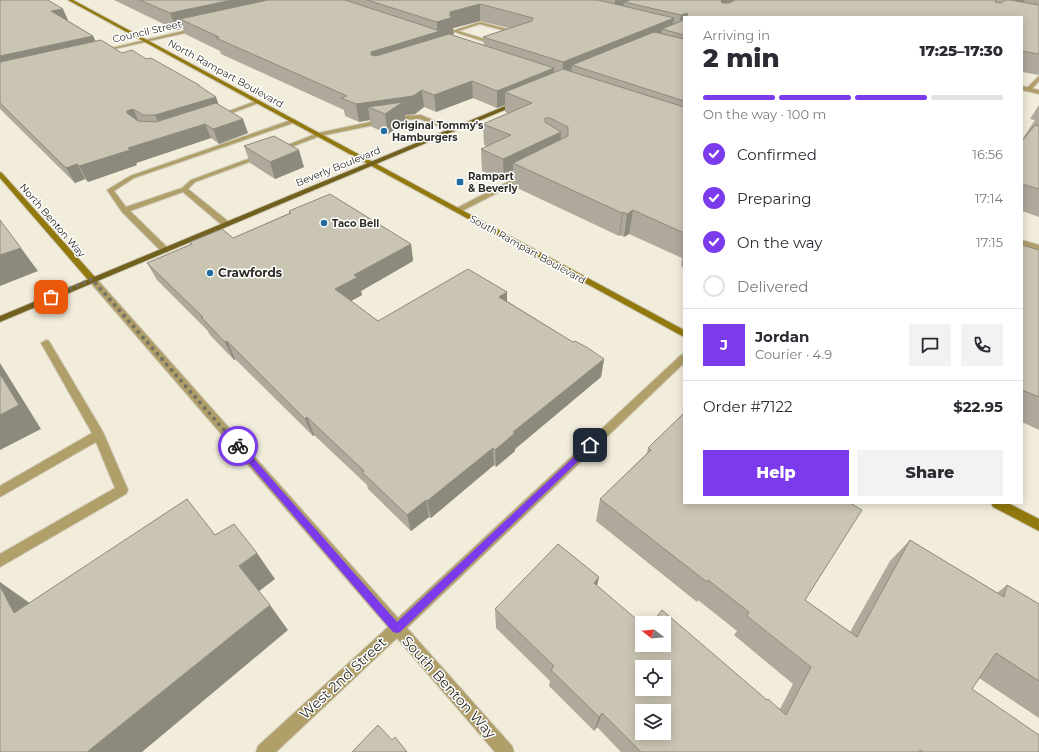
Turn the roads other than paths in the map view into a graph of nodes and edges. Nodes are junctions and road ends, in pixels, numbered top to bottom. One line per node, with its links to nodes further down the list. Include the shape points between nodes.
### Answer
1 (70, 0): 6 (street, North Rampart Boulevard)
2 (198, 28): 6 (street, Council Street)
3 (463, 34): 4 (street, via 454,31 480,23); 5 (street); 7 (street, via 502,46)
4 (522, 34)
5 (451, 37)
6 (145, 41): 8 (street, Council Street); 13 (street, North Rampart Boulevard)
7 (490, 50)
8 (97, 52)
9 (1039, 78): 10 (street)
10 (1025, 90): 11 (street)
11 (1039, 92)
12 (521, 101): 16 (main road, Beverly Boulevard)
13 (258, 102): 14 (street); 15 (street, North Rampart Boulevard)
14 (209, 119)
15 (294, 121): 17 (street, North Rampart Boulevard); 24 (street, via 132,177 110,190)
16 (453, 130): 17 (street, via 421,117 398,118); 20 (main road, Beverly Boulevard)
17 (318, 135): 18 (street); 20 (street, North Rampart Boulevard)
18 (273, 151)
19 (266, 154): 23 (street, via 193,181)
20 (372, 165): 25 (street, South Rampart Boulevard); 26 (main road, Beverly Boulevard)
21 (529, 173): 25 (street)
22 (0, 174): 30 (street, North Benton Way)
23 (184, 189): 24 (street); 26 (street)
24 (125, 210): 29 (street)
25 (457, 210): 32 (street, South Rampart Boulevard)
26 (226, 224): 29 (main road, Beverly Boulevard)
27 (1023, 242): 28 (street)
28 (1039, 248)
29 (165, 250): 30 (main road, Beverly Boulevard)
30 (92, 279): 31 (main road, Beverly Boulevard); 40 (street, South Benton Way)
31 (0, 319)
32 (683, 333)
33 (46, 343): 35 (street)
34 (683, 357): 40 (street, West 2nd Street)
35 (99, 436): 36 (street); 39 (street, via 122,490)
36 (0, 492)
37 (999, 504): 38 (street)
38 (1039, 525)
39 (0, 561)
40 (397, 629): 41 (street, West 2nd Street); 42 (street, South Benton Way)
41 (264, 752)
42 (506, 752)

